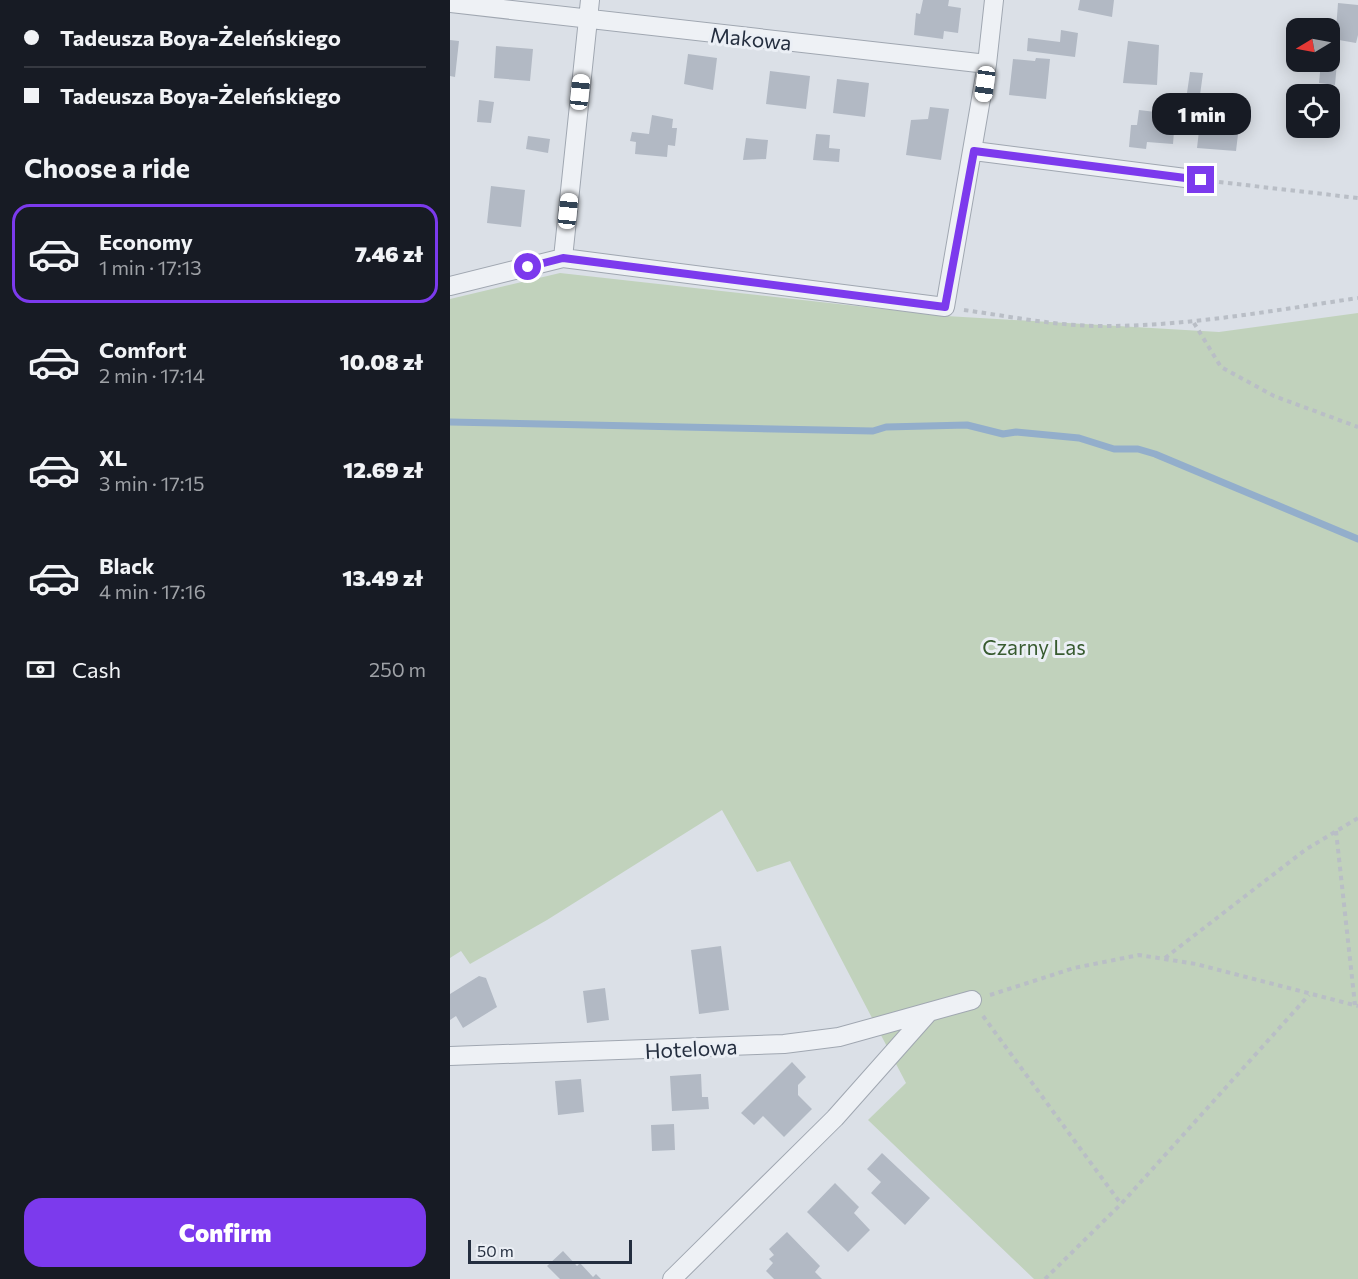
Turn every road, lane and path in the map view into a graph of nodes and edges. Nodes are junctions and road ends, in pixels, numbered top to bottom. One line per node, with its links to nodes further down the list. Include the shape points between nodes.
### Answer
1 (590, 0): 4 (street)
2 (994, 0): 5 (street)
3 (450, 3): 4 (street, Makowa)
4 (588, 20): 5 (street, Makowa); 9 (street)
5 (987, 64): 6 (street)
6 (974, 151): 7 (street); 12 (street)
7 (1201, 180): 8 (path)
8 (1358, 198)
9 (563, 258): 10 (street); 12 (street)
10 (450, 286)
11 (1358, 298): 13 (path)
12 (945, 307): 13 (path, via 1093,326)
13 (1194, 323): 14 (path, via 1221,367 1274,396)
14 (1358, 427)
15 (1358, 818): 16 (path)
16 (1336, 831): 17 (path, via 1305,850); 20 (path)
17 (1165, 958): 18 (path); 19 (path, via 1139,956 1093,964)
18 (1309, 994): 20 (path); 23 (path)
19 (972, 1000): 21 (street, Hotelowa); 23 (path)
20 (1356, 1006)
21 (929, 1012): 22 (street, Hotelowa, via 839,1037 784,1044); 24 (street, via 835,1118)
22 (450, 1056)
23 (1121, 1204): 25 (path)
24 (672, 1279)
25 (1045, 1279)

